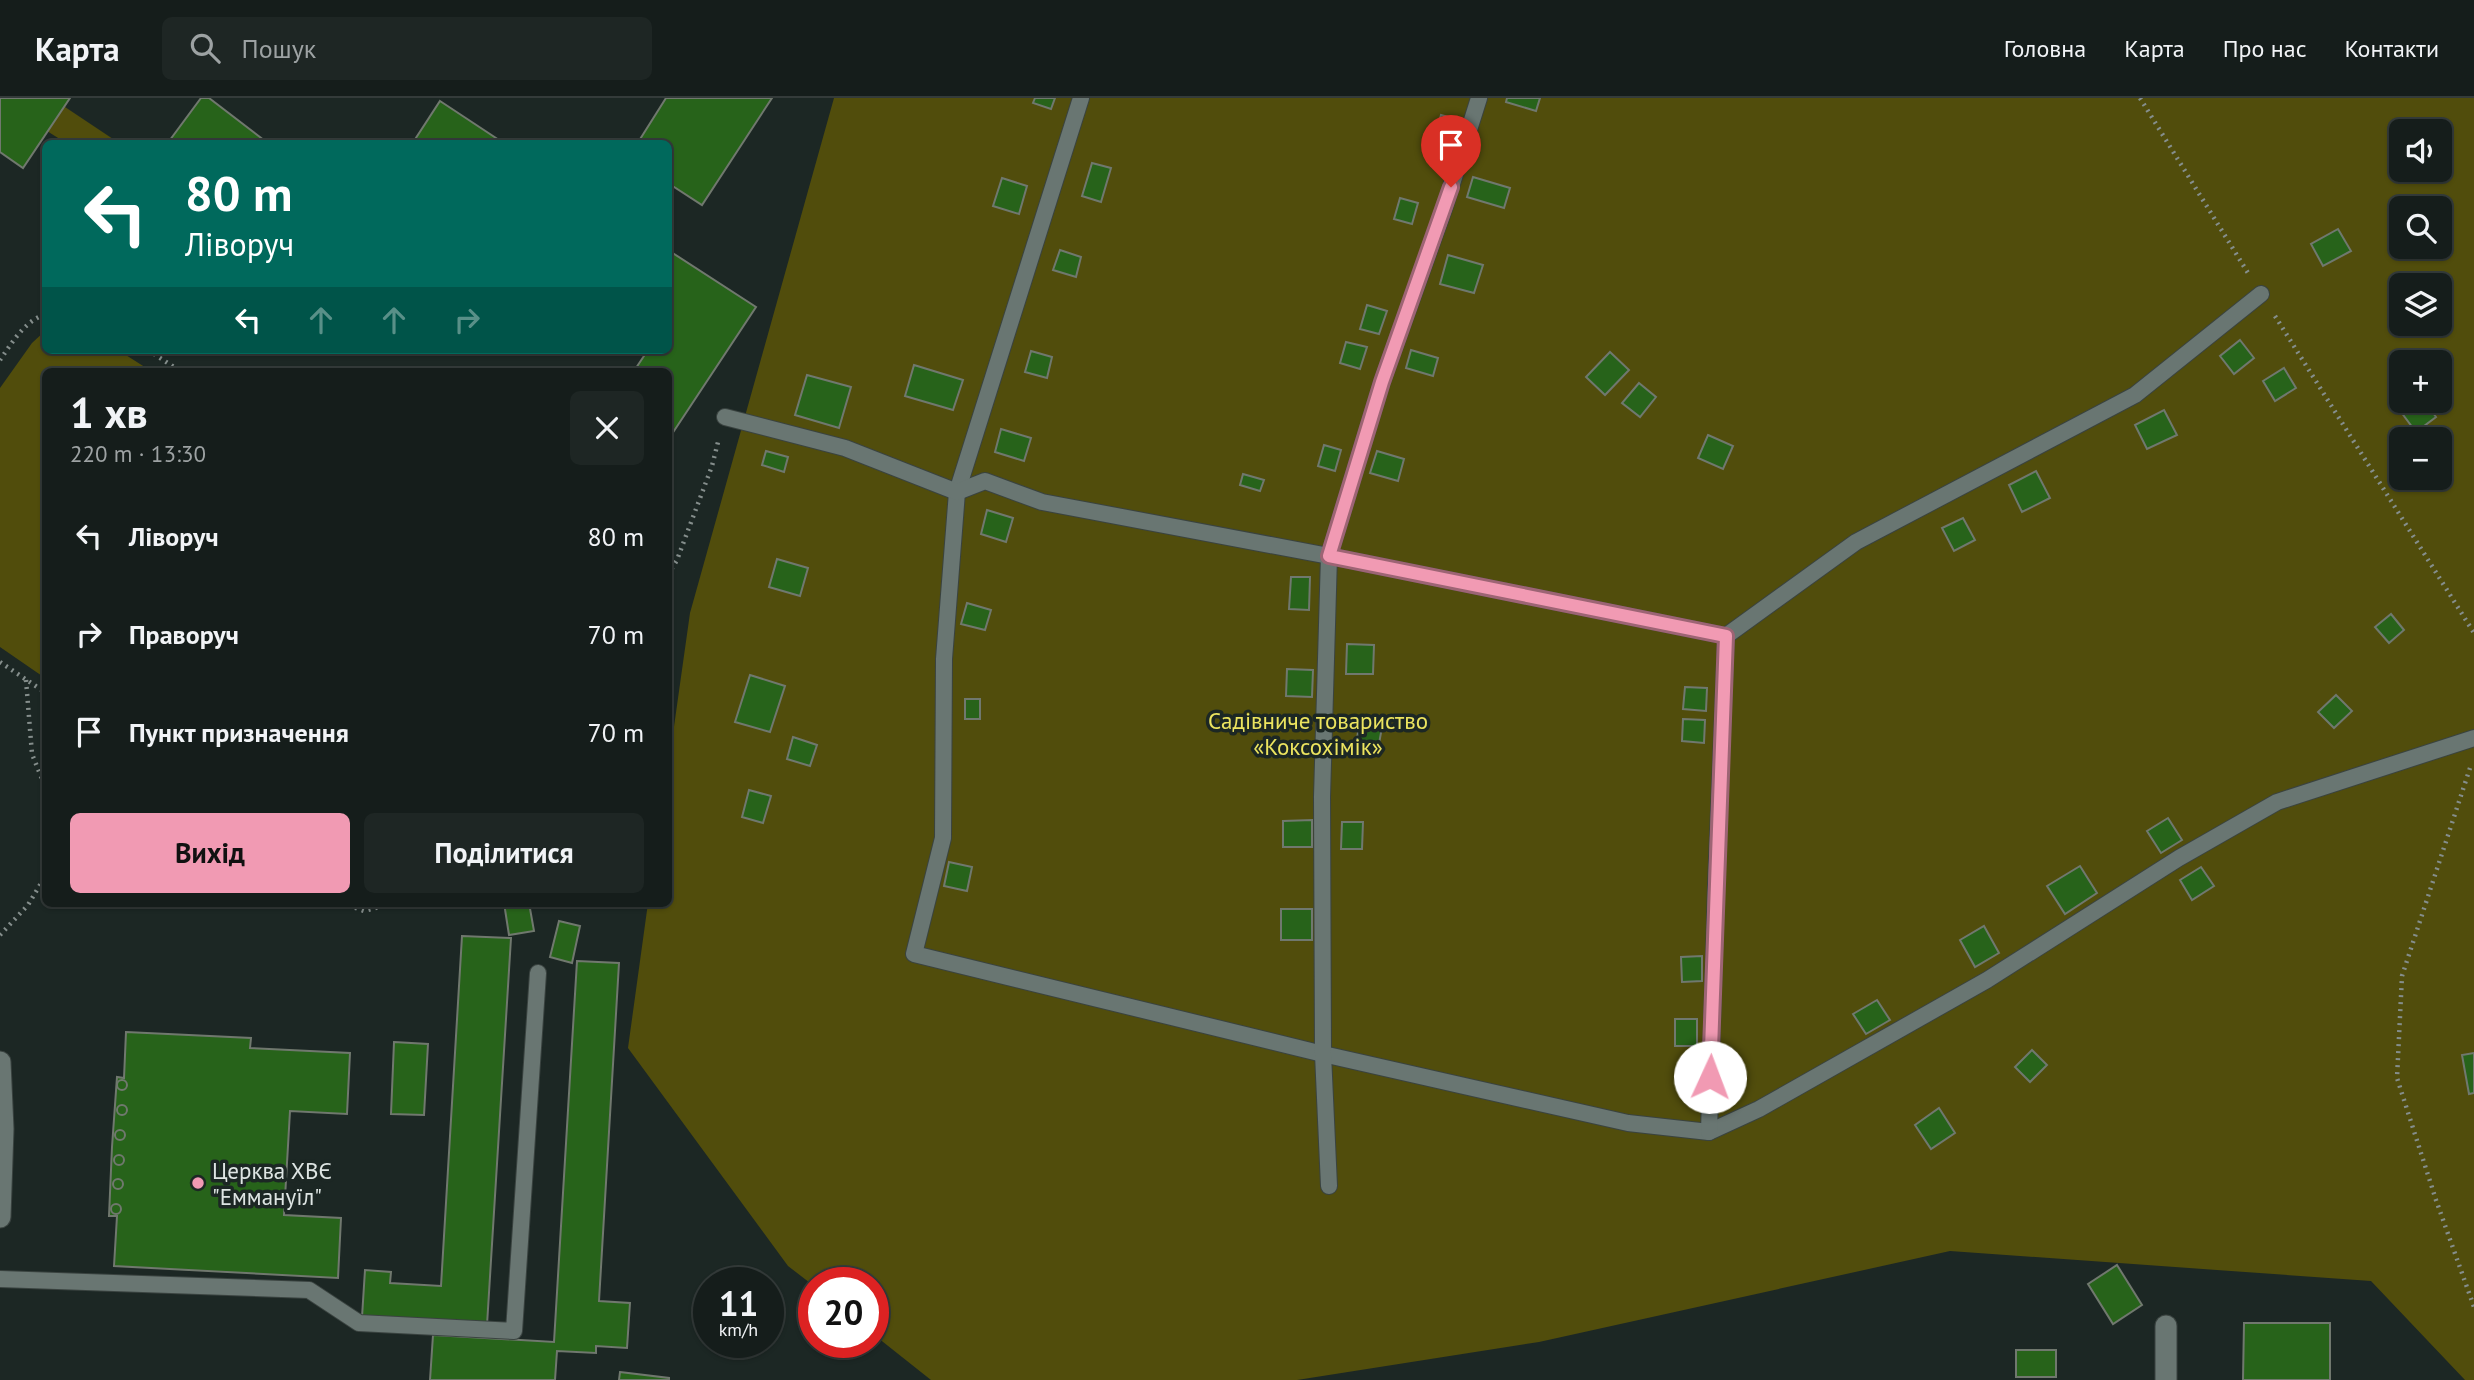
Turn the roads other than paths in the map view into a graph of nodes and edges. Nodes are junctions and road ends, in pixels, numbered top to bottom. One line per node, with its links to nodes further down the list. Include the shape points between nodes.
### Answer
1 (1081, 98): 5 (lane)
2 (1479, 98): 6 (lane, via 1382,382)
3 (2261, 294): 7 (lane, via 2135,395 1856,542)
4 (725, 417): 5 (lane, via 845,448)
5 (957, 492): 6 (lane, via 985,481 1042,502); 10 (lane, via 944,659 943,838 914,954)
6 (1329, 556): 7 (lane); 10 (lane, via 1322,797)
7 (1726, 636): 12 (lane)
8 (2474, 738): 12 (lane, via 2277,802 2179,858 1987,980 1759,1109)
9 (538, 973): 15 (lane, via 514,1331 359,1323 309,1290)
10 (1323, 1054): 12 (lane, via 1628,1123); 13 (lane)
11 (0, 1062): 14 (street)
12 (1709, 1132)
13 (1329, 1186)
14 (0, 1217)
15 (0, 1279)
16 (2166, 1326): 17 (street)
17 (2166, 1380)

